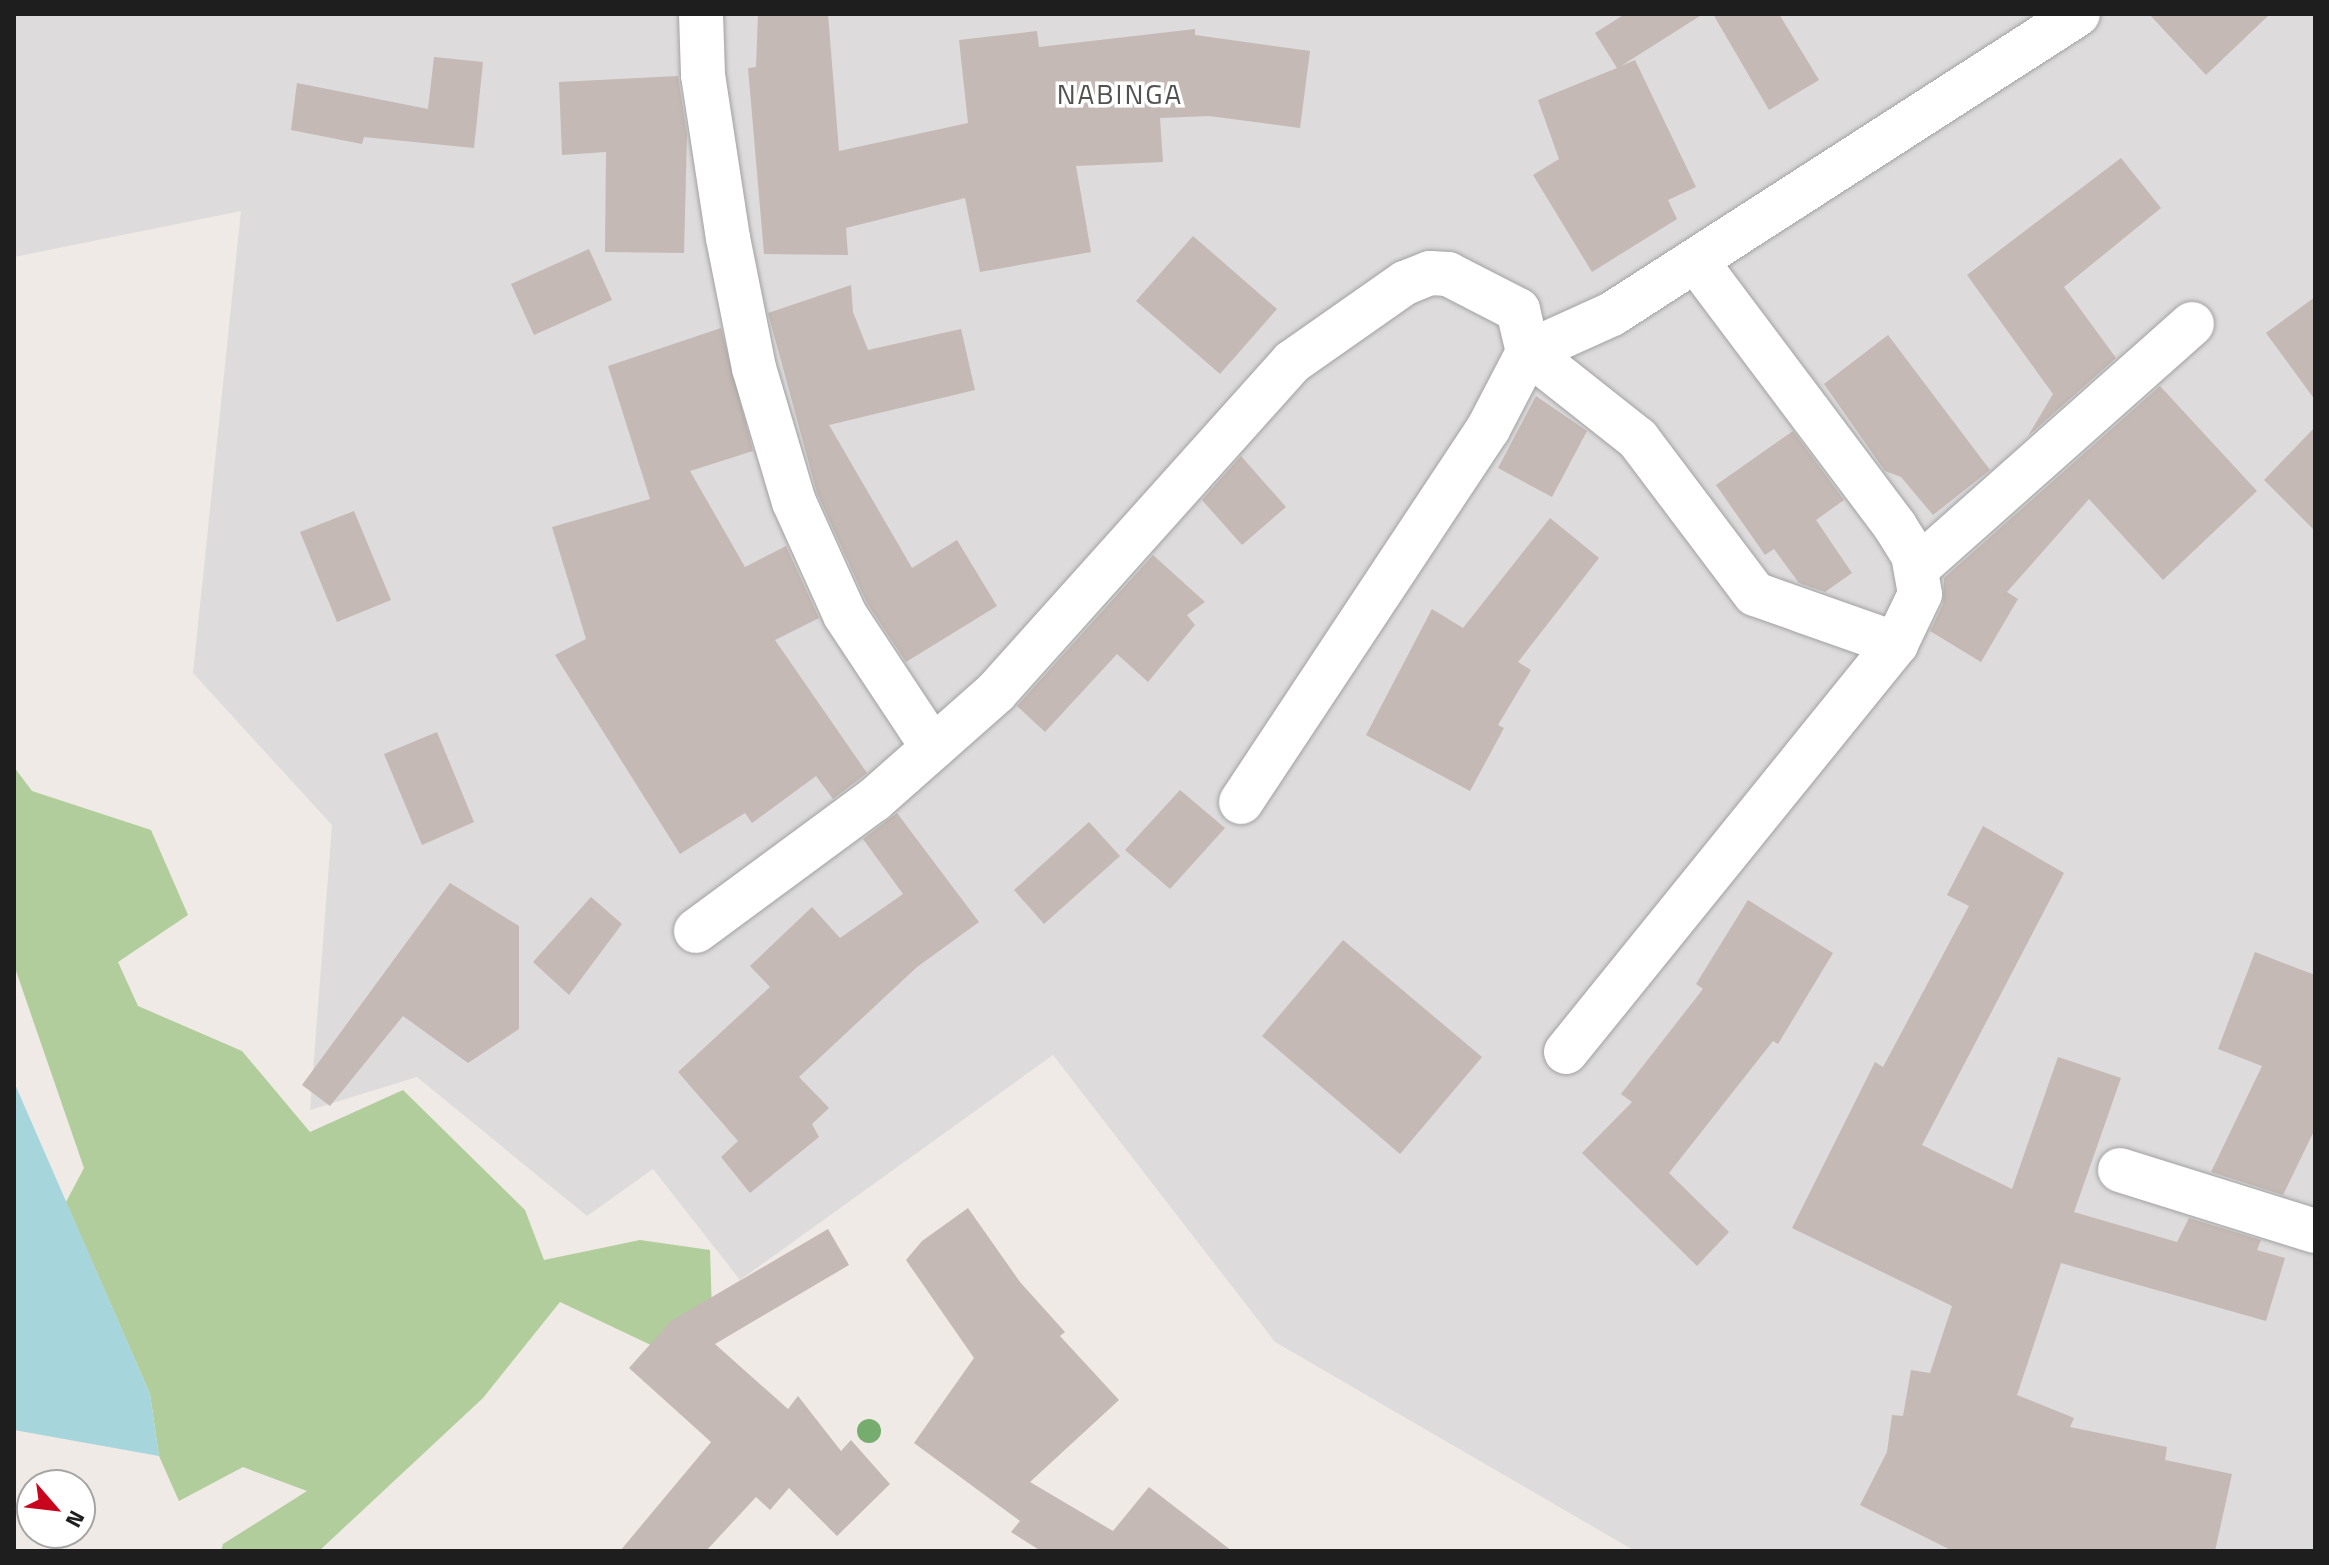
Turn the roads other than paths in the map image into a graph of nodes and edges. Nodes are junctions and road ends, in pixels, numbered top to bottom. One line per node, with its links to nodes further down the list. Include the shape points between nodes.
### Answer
1 (701, 14): 8 (street, via 703,75 728,238 754,368 794,502 845,615)
2 (2078, 14): 3 (street, via 1857,151)
3 (1696, 261): 5 (street, via 1612,314); 6 (street, via 1895,526)
4 (2192, 324): 6 (street)
5 (1528, 352): 7 (street, via 1638,439 1755,594); 8 (street, via 1518,310 1448,274 1430,273 1405,283 1292,362 996,692); 9 (street, via 1488,429)
6 (1916, 569): 7 (street, via 1920,594)
7 (1896, 644): 11 (street)
8 (933, 748): 10 (street, via 874,800)
9 (1241, 802)
10 (696, 931)
11 (1566, 1052)
12 (2120, 1170): 13 (street)
13 (2315, 1231)

